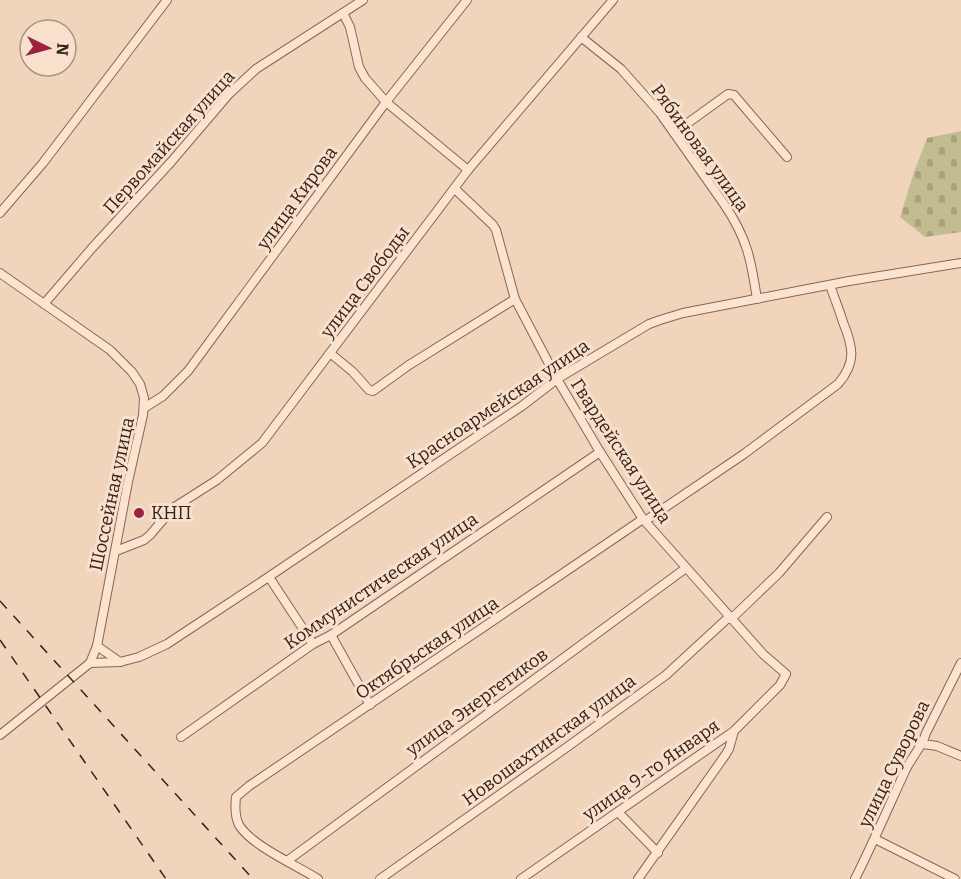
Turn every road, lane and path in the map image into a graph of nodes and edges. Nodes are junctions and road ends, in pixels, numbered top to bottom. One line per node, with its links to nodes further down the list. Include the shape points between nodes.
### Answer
1 (167, 0): 12 (street)
2 (363, 0): 5 (street, Первомайская улица)
3 (467, 0): 7 (street, улица Кирова)
4 (613, 0): 6 (street, улица Свободы)
5 (343, 13): 7 (street, via 361,73); 18 (street, Первомайская улица, via 256,69 229,94)
6 (581, 37): 8 (street, Рябиновая улица, via 621,69); 10 (street, улица Свободы)
7 (386, 102): 10 (street); 21 (street, улица Кирова, via 188,371 163,396)
8 (674, 134): 9 (street, via 731,94); 17 (street, Рябиновая улица, via 743,236)
9 (788, 157)
10 (468, 170): 11 (street, улица Свободы)
11 (455, 189): 16 (street, Гвардейская улица, via 496,230); 19 (street, улица Свободы)
12 (0, 213)
13 (961, 263): 15 (street, Красноармейская улица)
14 (0, 273): 18 (street, Шоссейная улица)
15 (830, 285): 17 (street, Красноармейская улица); 24 (street, Октябрьская улица, via 850,341 851,361 838,384 744,454)
16 (515, 299): 19 (street, via 373,391); 20 (street, Гвардейская улица)
17 (757, 299): 20 (street, Красноармейская улица, via 660,320)
18 (45, 304): 21 (street, Шоссейная улица, via 110,350 132,372 140,384)
19 (330, 353): 25 (street, улица Свободы, via 262,443 217,480 173,508 144,540)
20 (557, 379): 22 (street, Гвардейская улица); 27 (street, Красноармейская улица)
21 (144, 408): 25 (street, Шоссейная улица)
22 (600, 452): 24 (street, Гвардейская улица); 29 (street, Коммунистическая улица)
23 (827, 517): 28 (street, Новошахтинская улица, via 779,573)
24 (644, 520): 26 (street, Гвардейская улица); 36 (street, Октябрьская улица)
25 (116, 551): 31 (street, Шоссейная улица)
26 (686, 568): 28 (street, Гвардейская улица); 45 (street, улица Энергетиков)
27 (269, 577): 30 (street); 32 (street, Красноармейская улица, via 167,644)
28 (730, 618): 35 (street, Гвардейская улица); 47 (street, Новошахтинская улица, via 666,675)
29 (331, 635): 30 (street, Коммунистическая улица); 36 (street)
30 (313, 644): 39 (street, Коммунистическая улица)
31 (97, 646): 32 (street); 33 (street, Шоссейная улица)
32 (120, 662): 33 (street, Красноармейская улица)
33 (90, 663): 38 (street)
34 (961, 663): 40 (street, улица Суворова)
35 (786, 674): 37 (street, улица 9-го Января)
36 (370, 705): 45 (street, Октябрьская улица, via 236,797 238,822 246,834)
37 (734, 731): 42 (street, улица 9-го Января); 44 (street, via 726,754)
38 (0, 735)
39 (181, 737)
40 (923, 744): 41 (street); 43 (street, улица Суворова, via 911,760)
41 (961, 756)
42 (618, 812): 44 (street); 48 (street, улица 9-го Января)
43 (875, 839): 50 (street, улица Суворова); 51 (street)
44 (658, 853): 49 (street)
45 (287, 861): 46 (street)
46 (318, 879)
47 (380, 879)
48 (521, 879)
49 (638, 879)
50 (855, 879)
51 (955, 879)

